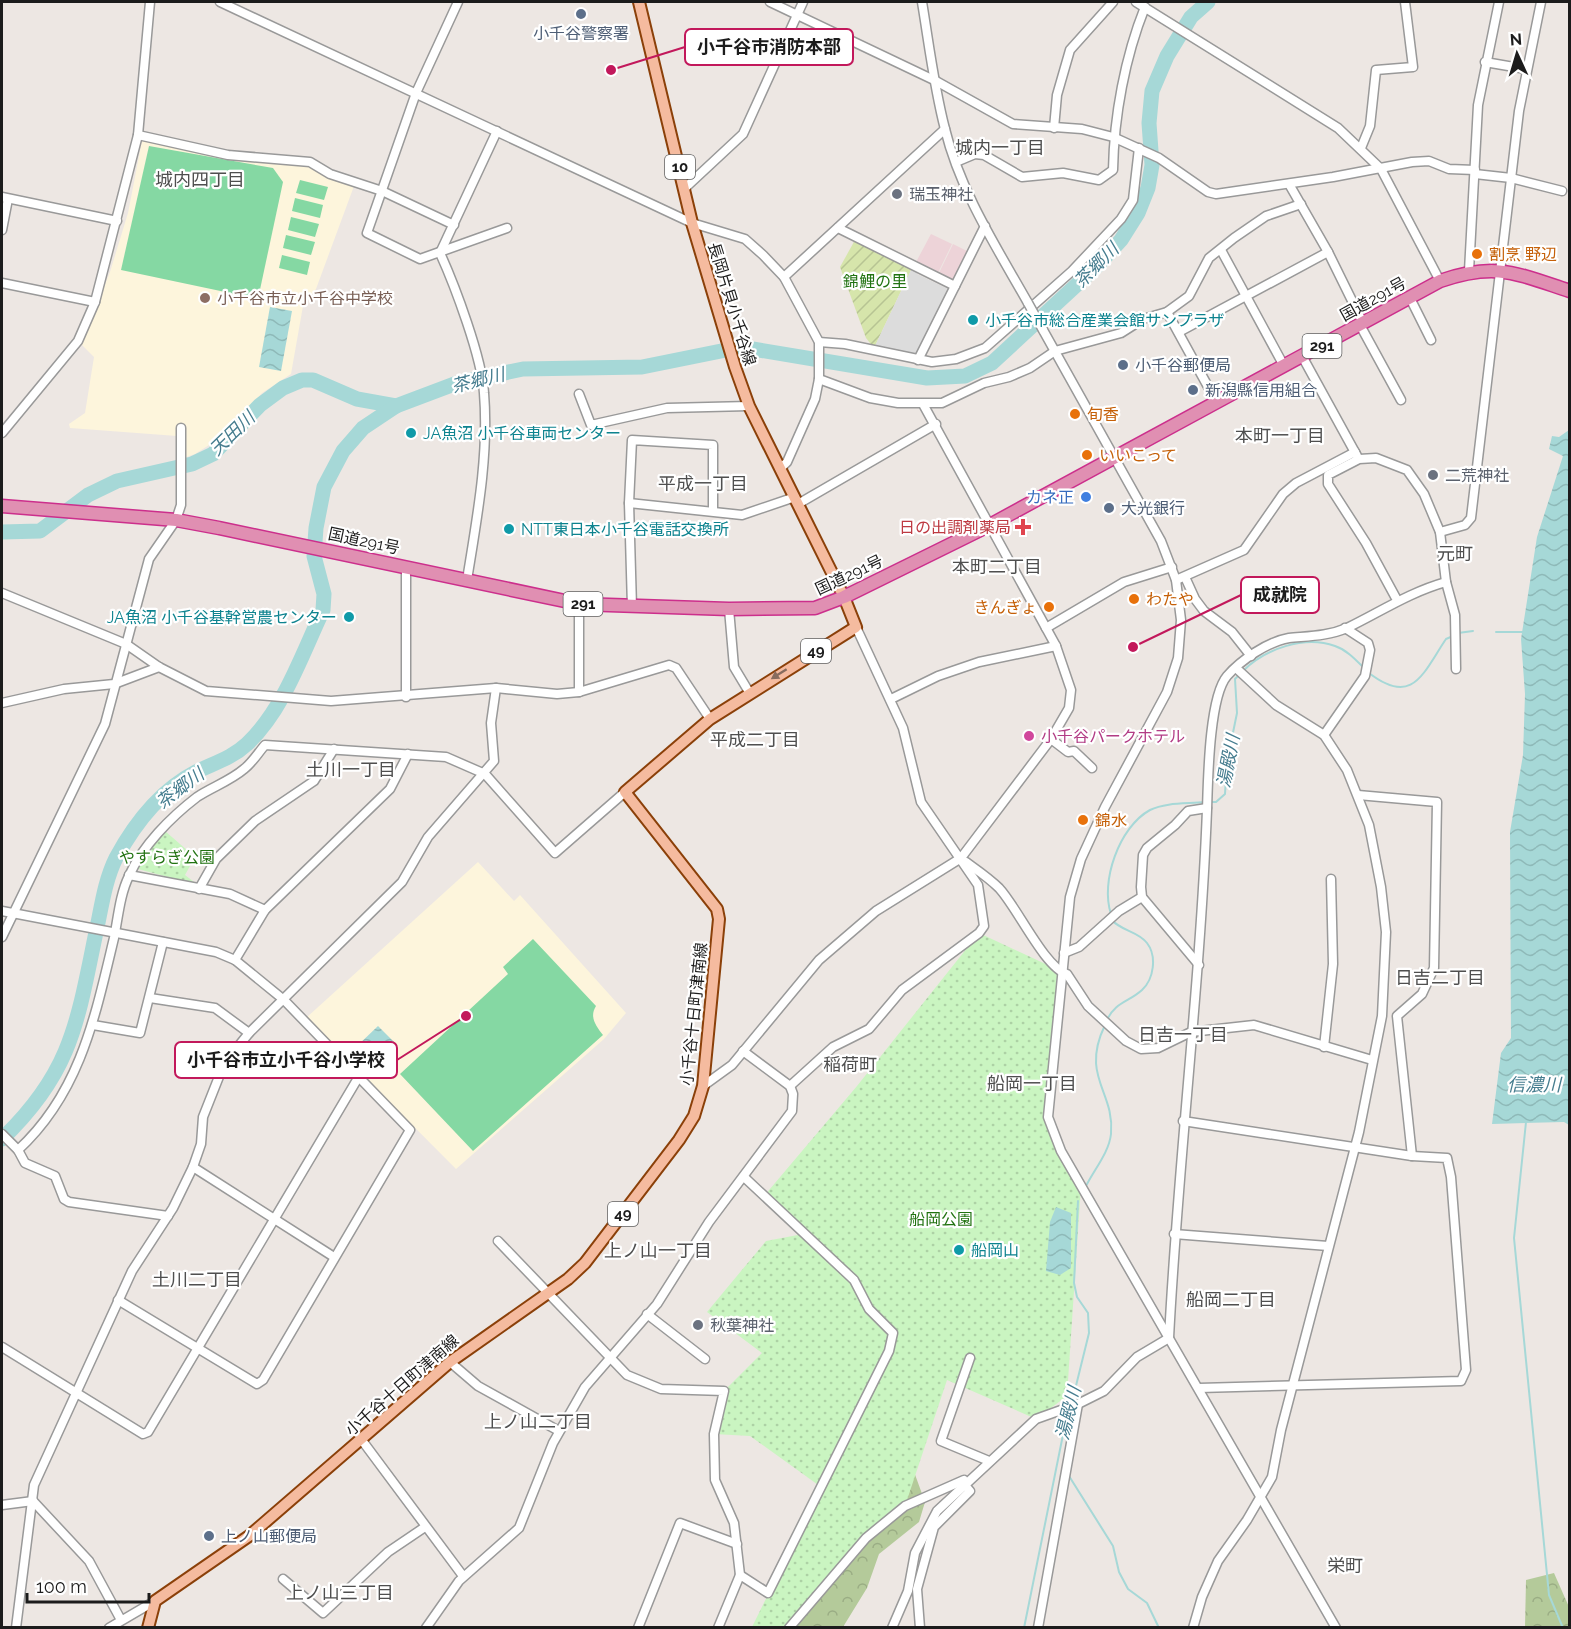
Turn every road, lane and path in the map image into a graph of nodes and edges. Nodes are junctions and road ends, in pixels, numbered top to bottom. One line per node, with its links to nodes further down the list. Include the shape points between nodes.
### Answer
1 (150, 2): 22 (street)
2 (220, 2): 18 (street)
3 (458, 2): 18 (street)
4 (639, 2): 31 (main road, 長岡片貝小千谷線 / 10)
5 (770, 2): 14 (street)
6 (803, 2): 14 (street)
7 (922, 2): 17 (street)
8 (1113, 2): 19 (street, via 1070,50 1057,95)
9 (1136, 2): 13 (street)
10 (1405, 2): 25 (street, via 1413,67 1376,70 1370,126)
11 (1499, 2): 15 (street)
12 (1540, 2): 16 (street)
13 (1148, 6): 23 (street, via 1134,34); 25 (street, via 1338,128)
14 (797, 15): 17 (street); 31 (street, via 743,134)
15 (1485, 62): 16 (street); 28 (street, via 1478,105)
16 (1526, 69): 29 (street)
17 (936, 81): 19 (street, via 1013,124); 20 (street)
18 (416, 93): 21 (street); 32 (street)
19 (1054, 128): 23 (street, via 1083,129)
20 (945, 129): 26 (street); 41 (street)
21 (497, 131): 37 (street); 38 (street)
22 (138, 135): 32 (street, via 228,154 310,162 330,174); 36 (street)
23 (1113, 137): 24 (street); 26 (street, via 1113,170 1099,180 1062,173 1022,177 984,155 975,154)
24 (1141, 148): 30 (street, via 1216,194); 63 (street, via 1128,209 1071,271 985,348 942,362)
25 (1361, 148): 27 (street)
26 (956, 162): 39 (street)
27 (1381, 169): 28 (street, via 1429,161 1449,169); 30 (street); 49 (street)
28 (1475, 172): 29 (street); 47 (street)
29 (1511, 178): 33 (street); 46 (street)
30 (1289, 184): 35 (street)
31 (685, 188): 37 (main road, 長岡片貝小千谷線 / 10)
32 (382, 191): 38 (street); 45 (street, via 367,233 420,259)
33 (1562, 191)
34 (5, 198): 36 (street); 42 (street)
35 (1301, 204): 43 (street, via 1266,216); 44 (street)
36 (117, 221): 55 (street)
37 (692, 223): 48 (street, via 745,239); 70 (main road, 長岡片貝小千谷線 / 10)
38 (454, 225): 45 (street)
39 (985, 226): 51 (street); 61 (street, bridge)
40 (507, 228): 45 (street)
41 (838, 228): 48 (street); 51 (street)
42 (2, 230)
43 (1221, 249): 53 (street); 56 (street, via 1209,258 1189,296)
44 (1328, 252): 53 (street); 57 (street)
45 (440, 253): 87 (street, via 477,358 484,391 479,508)
46 (1501, 270): 47 (highway, 国道291号 / 291); 52 (highway, 国道291号 / 291); 83 (street, via 1471,518 1465,525)
47 (1469, 271): 49 (highway, 国道291号 / 291)
48 (784, 277): 60 (street)
49 (1440, 281): 54 (highway, 国道291号 / 291)
50 (2, 283): 55 (street)
51 (955, 286): 63 (street)
52 (1569, 291)
53 (1246, 296): 58 (street); 64 (street)
54 (1410, 298): 57 (highway, 国道291号 / 291); 59 (street)
55 (95, 302): 73 (street, via 78,341)
56 (1167, 312): 58 (street); 61 (street, via 1143,319 1121,333)
57 (1361, 324): 62 (highway, 国道291号 / 291); 67 (street)
58 (1179, 332): 68 (street)
59 (1431, 340)
60 (819, 344): 63 (street, via 845,344); 65 (street)
61 (1055, 351): 69 (street, via 1010,377 984,383 942,403); 75 (street)
62 (1302, 356): 64 (highway, 国道291号 / 291); 74 (street)
63 (918, 360)
64 (1284, 366): 68 (highway, 国道291号 / 291)
65 (819, 379): 69 (street, via 870,398); 76 (street, via 809,415)
66 (579, 394): 70 (street, via 591,425 667,408)
67 (1401, 400)
68 (1217, 403): 75 (highway, 国道291号 / 291)
69 (923, 404): 71 (street)
70 (749, 406): 76 (main road, 長岡片貝小千谷線 / 10)
71 (936, 424): 77 (street); 82 (street)
72 (181, 428): 81 (street, via 183,482)
73 (2, 433)
74 (1357, 456): 83 (street, via 1377,458 1407,470 1424,494); 86 (street, via 1296,483 1283,494 1244,550); 91 (street, via 1328,475 1328,484)
75 (1114, 458): 82 (highway, 国道291号 / 291); 85 (street)
76 (780, 469): 77 (main road, 長岡片貝小千谷線 / 10)
77 (797, 500): 80 (street, via 742,515); 90 (main road, 長岡片貝小千谷線 / 10)
78 (629, 503): 80 (street); 80 (street, via 632,440 713,445); 93 (street)
79 (2, 506): 81 (highway, 国道291号 / 291)
80 (713, 510)
81 (176, 520): 84 (highway, 国道291号 / 291); 98 (street, via 149,559)
82 (990, 525): 90 (highway, 国道291号 / 291); 96 (street)
83 (1440, 532): 88 (street)
84 (406, 567): 87 (highway, 国道291号 / 291); 108 (street)
85 (1172, 567): 86 (street); 96 (street, via 1124,582)
86 (1181, 578): 100 (street, via 1204,611 1232,632); 132 (street, via 1178,658 1167,692 1081,859 1070,897)
87 (466, 580): 92 (highway, 国道291号 / 291)
88 (1446, 582): 91 (street); 102 (street, via 1455,625)
89 (2, 593): 98 (street)
90 (844, 597): 94 (highway, 国道291号 / 291, via 805,610); 95 (main road)
91 (1397, 600): 97 (street)
92 (579, 604): 93 (highway, 国道291号 / 291); 106 (street)
93 (632, 607): 94 (highway, 国道291号 / 291)
94 (729, 609): 107 (street, via 734,667)
95 (856, 627): 107 (main road, 49, one-way to 107); 109 (street)
96 (1046, 627): 99 (street)
97 (1346, 628): 100 (street, via 1316,637 1277,641); 112 (street, via 1368,644 1365,676)
98 (126, 644): 101 (street); 104 (street)
99 (1056, 646): 109 (street, via 938,675); 113 (street, via 1071,690 1065,718)
100 (1251, 656): 103 (street)
101 (159, 667): 104 (street); 108 (street, via 206,691 331,701)
102 (1455, 669)
103 (1239, 671): 112 (street, via 1276,705); 120 (street, via 1226,677 1217,704)
104 (114, 684): 110 (street, via 64,689); 128 (street, via 96,746)
105 (496, 688): 106 (street); 108 (street); 117 (street, via 491,723 494,761)
106 (579, 692): 111 (street, via 669,665 676,668)
107 (749, 692): 111 (main road, 49)
108 (406, 697)
109 (891, 699): 121 (street, via 903,728 921,802)
110 (2, 703)
111 (710, 719): 118 (main road, 49)
112 (1324, 735): 119 (street)
113 (1051, 739): 116 (street, via 1068,752 1074,751); 121 (street)
114 (334, 749): 115 (street); 122 (street, via 265,745 245,769 199,796 181,812 152,842); 124 (street, via 314,781 255,821 216,859)
115 (408, 754): 117 (street, via 446,757); 126 (street, via 390,789)
116 (1092, 768)
117 (485, 774): 118 (street, via 555,853); 137 (street, via 428,837 402,882)
118 (625, 792): 147 (main road, 小千谷十日町津南線 / 49, via 717,909)
119 (1358, 795): 138 (street, via 1369,825 1381,887 1386,946); 139 (street, via 1437,802 1434,968 1422,994)
120 (1207, 804): 125 (street, via 1188,811 1147,848 1141,867); 134 (street)
121 (961, 858): 135 (street, via 999,888); 144 (street, via 876,911 819,960); 148 (street, via 978,885 984,926 979,933 902,990 869,1029 833,1047)
122 (129, 875): 124 (street); 129 (street)
123 (1330, 879): 143 (street, via 1333,964)
124 (199, 888): 126 (street, via 230,894)
125 (1142, 897): 132 (street, via 1114,915 1079,947); 134 (street)
126 (265, 910): 133 (street)
127 (2, 911): 128 (street)
128 (13, 913): 129 (street); 130 (street)
129 (115, 932): 131 (street); 140 (street)
130 (2, 937)
131 (163, 942): 133 (street, via 216,952); 136 (street)
132 (1064, 953): 135 (street)
133 (235, 960): 137 (street)
134 (1198, 965): 141 (street)
135 (1061, 973): 141 (street, via 1067,974 1088,1006 1126,1041 1141,1049 1158,1048); 165 (street, via 1048,1117 1061,1151)
136 (150, 998): 140 (street, via 140,1034); 142 (street, via 215,1008)
137 (284, 1000): 142 (street); 146 (street)
138 (1382, 1016): 139 (street); 145 (street)
139 (1397, 1016): 153 (street)
140 (93, 1025): 152 (street, via 72,1081 32,1137)
141 (1191, 1032): 143 (street, via 1254,1025); 149 (street)
142 (249, 1033): 154 (street, via 224,1064 212,1090)
143 (1324, 1047): 145 (street)
144 (743, 1051): 147 (street, via 732,1065); 148 (street)
145 (1372, 1060): 151 (street)
146 (358, 1078): 157 (street); 161 (street, via 410,1130)
147 (703, 1086): 162 (main road, 小千谷十日町津南線 / 49, via 694,1116 679,1140 585,1263)
148 (790, 1086): 155 (street, via 792,1111)
149 (1183, 1121): 151 (street); 158 (street)
150 (2, 1134): 152 (street)
151 (1355, 1147): 153 (street); 160 (street)
152 (18, 1150): 156 (street, via 26,1163 55,1176 69,1203)
153 (1412, 1156): 172 (street, via 1447,1158 1466,1370 1461,1381)
154 (193, 1167): 156 (street); 157 (street)
155 (744, 1177): 164 (street); 185 (street, via 854,1280 869,1309 893,1333 889,1351 768,1593)
156 (168, 1216): 163 (street)
157 (273, 1219): 161 (street); 167 (street)
158 (1174, 1234): 160 (street); 165 (street)
159 (498, 1241): 162 (street)
160 (1328, 1246): 172 (street)
161 (334, 1257): 167 (street, via 263,1380 257,1384)
162 (549, 1294): 168 (street); 171 (main road, 小千谷十日町津南線 / 49)
163 (118, 1300): 167 (street); 174 (street)
164 (647, 1314): 168 (street); 170 (street)
165 (1169, 1338): 173 (street); 175 (street, via 1137,1357 1104,1391)
166 (2, 1347): 174 (street)
167 (197, 1347): 174 (street, via 148,1432 142,1434)
168 (609, 1358): 176 (street); 184 (street, via 627,1375 661,1389 724,1391 713,1441 715,1480 734,1523)
169 (970, 1358): 178 (street, via 941,1441)
170 (705, 1359)
171 (450, 1362): 176 (street, via 478,1386); 177 (main road, 小千谷十日町津南線 / 49)
172 (1295, 1384): 173 (street); 180 (street, via 1272,1477)
173 (1199, 1388): 180 (street)
174 (77, 1391): 181 (street, via 34,1485)
175 (1076, 1405): 178 (street, via 1036,1419); 199 (street)
176 (559, 1431): 186 (street, via 519,1528)
177 (361, 1439): 183 (street); 188 (main road, 小千谷十日町津南線 / 49, via 249,1536)
178 (989, 1461): 179 (street)
179 (967, 1481): 196 (street, via 905,1506 866,1538); 197 (street, via 925,1529 911,1567 908,1591); 198 (street, via 970,1491 934,1527 917,1589)
180 (1261, 1497): 200 (street, via 1218,1561); 201 (street)
181 (33, 1501): 182 (street); 189 (street, via 89,1561); 190 (street)
182 (2, 1504)
183 (425, 1527): 186 (street); 187 (street, via 388,1552 323,1613)
184 (737, 1544): 185 (street); 194 (street, via 680,1523)
185 (740, 1575): 195 (street)
186 (463, 1576): 193 (street)
187 (283, 1579)
188 (155, 1601): 189 (street); 192 (main road)
189 (121, 1620): 191 (street)
190 (16, 1628)
191 (109, 1628)
192 (148, 1628)
193 (426, 1628)
194 (638, 1628)
195 (718, 1628)
196 (789, 1628)
197 (892, 1628)
198 (920, 1628)
199 (1038, 1628)
200 (1193, 1628)
201 (1336, 1628)

